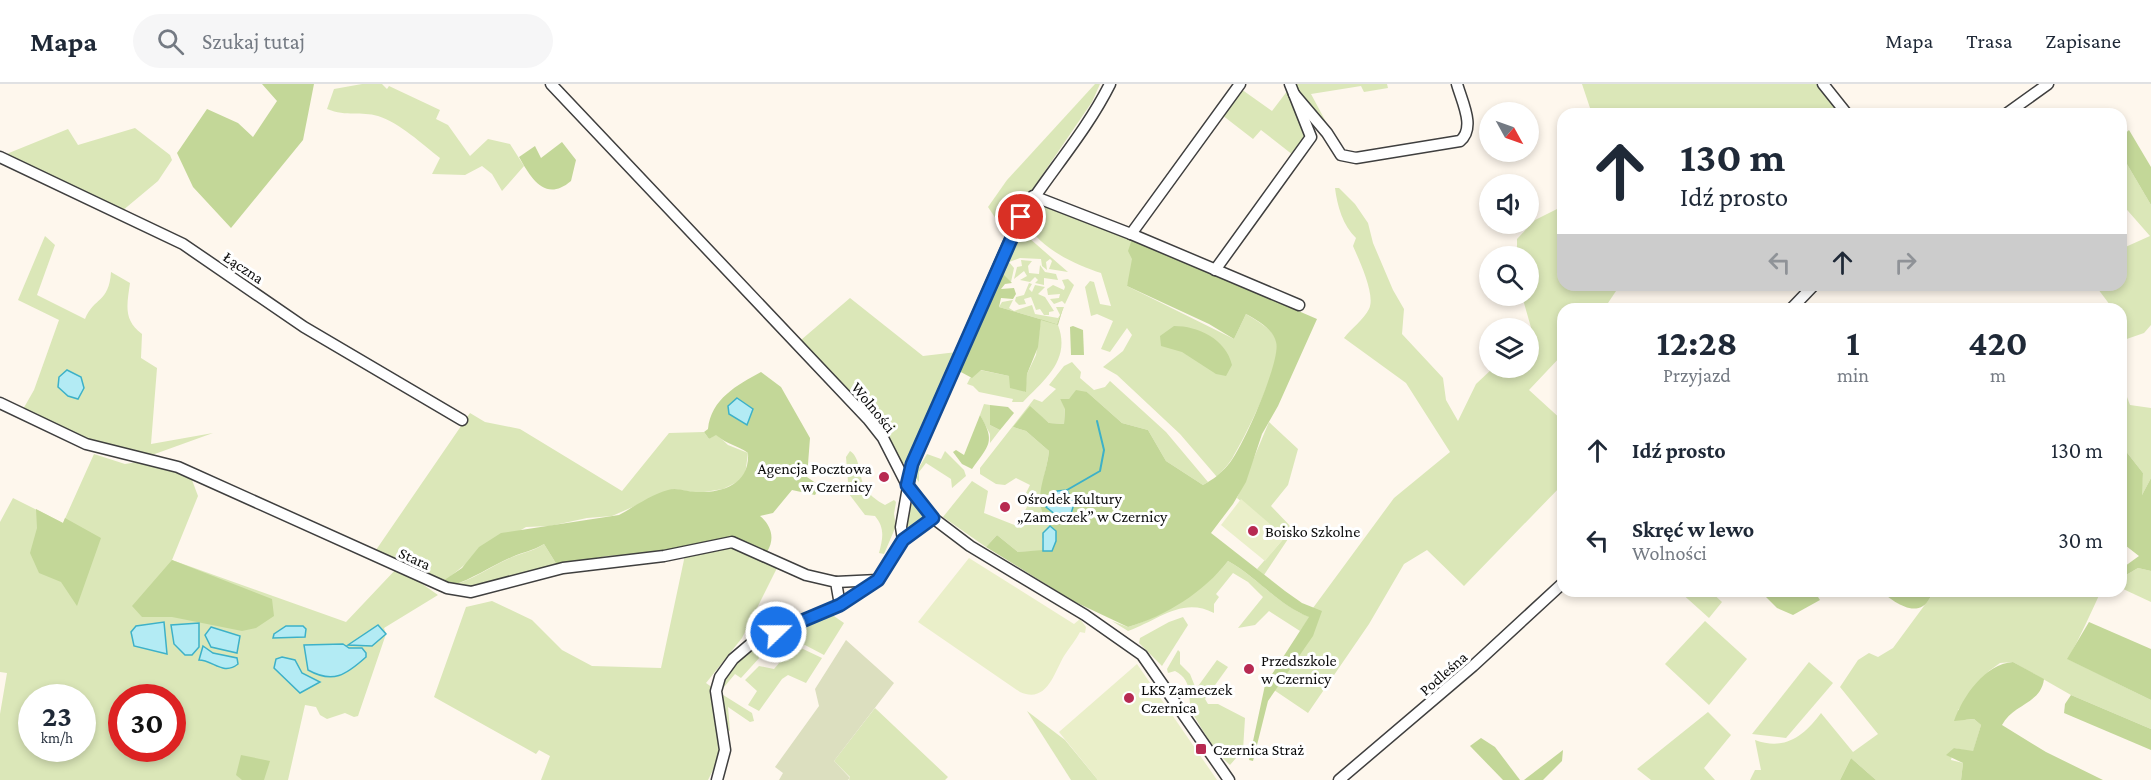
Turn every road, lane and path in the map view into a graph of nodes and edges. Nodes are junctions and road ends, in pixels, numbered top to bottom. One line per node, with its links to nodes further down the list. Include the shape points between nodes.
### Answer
1 (551, 84): 21 (street, Wolności, via 868,418)
2 (1110, 84): 13 (street, via 1099,106)
3 (1240, 84): 14 (street)
4 (1457, 84): 10 (street, via 1469,127 1460,141 1349,158 1338,152)
5 (1823, 84): 8 (street)
6 (2048, 84): 9 (street)
7 (1292, 89): 10 (street); 11 (street)
8 (1842, 108)
9 (2014, 108)
10 (1327, 132): 11 (street)
11 (1311, 137): 15 (street)
12 (0, 157): 20 (street, Łączna, via 183,244 304,327)
13 (1034, 196): 14 (street); 21 (street, via 1018,222 912,464)
14 (1131, 234): 15 (street)
15 (1215, 270): 18 (street)
16 (1808, 291): 17 (street)
17 (1797, 303)
18 (1299, 306)
19 (0, 403): 25 (street, Stara, via 86,444 178,467 443,586 471,592 563,568 664,556 732,542 806,575)
20 (462, 420)
21 (907, 485): 22 (street, Wolności); 23 (street)
22 (933, 518): 23 (street); 29 (street, Wolności, via 970,546 1085,615 1142,655)
23 (903, 540): 24 (street)
24 (878, 580): 25 (street, Stara); 27 (street)
25 (836, 582): 27 (street)
26 (1557, 589): 30 (street, Podleśna)
27 (840, 605): 28 (street, via 753,642 726,668 716,691 724,750)
28 (717, 780)
29 (1230, 780)
30 (1339, 780)

